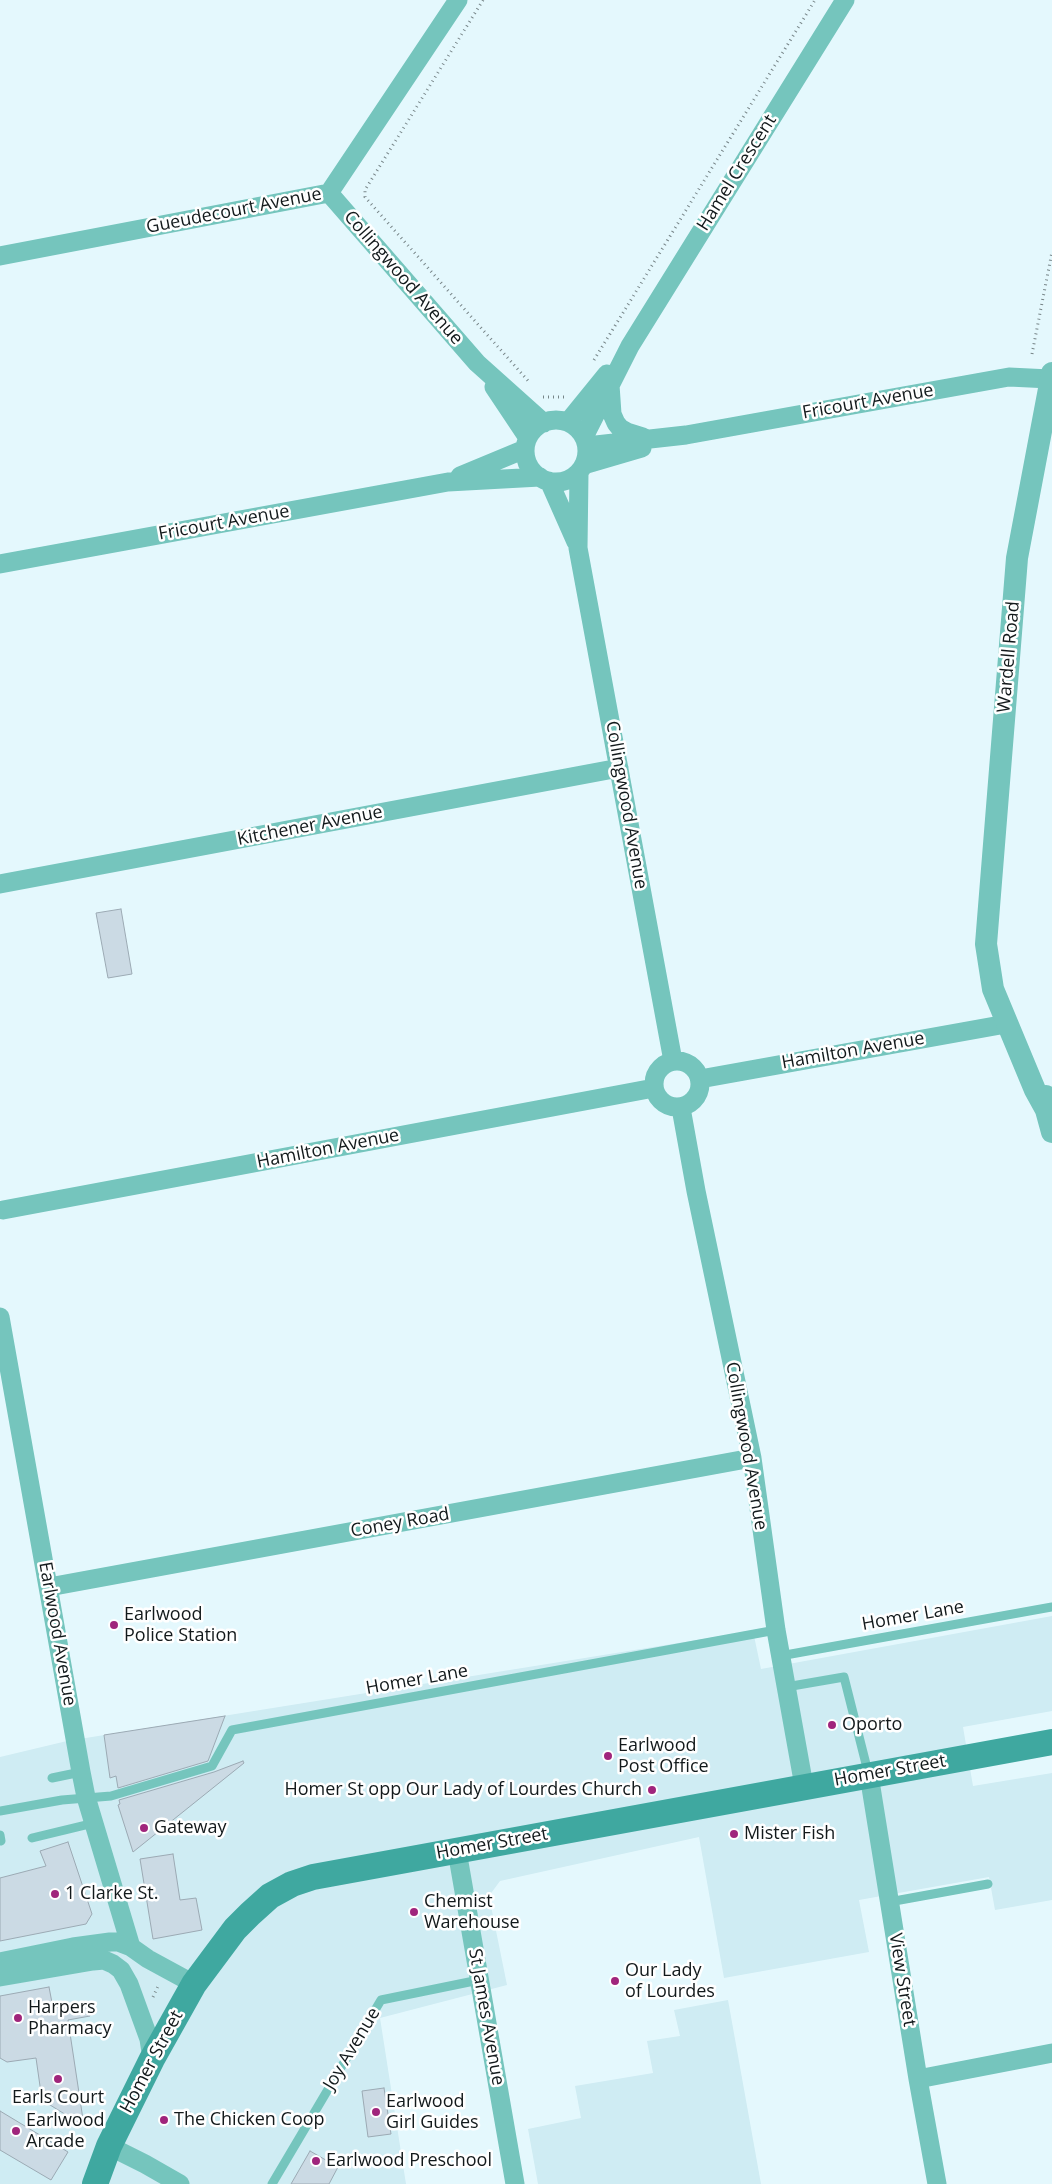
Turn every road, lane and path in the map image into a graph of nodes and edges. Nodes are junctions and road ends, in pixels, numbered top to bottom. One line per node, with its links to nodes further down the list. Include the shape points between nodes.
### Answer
1 (458, 0): 5 (street, Gueudecourt Avenue)
2 (483, 0): 14 (path, via 365,190 365,197)
3 (815, 0): 11 (path)
4 (845, 0): 8 (street, Hamel Crescent)
5 (329, 193): 7 (street, Gueudecourt Avenue); 10 (street, Collingwood Avenue)
6 (1052, 252): 9 (path)
7 (0, 256)
8 (630, 346): 13 (street, Hamel Crescent); 17 (street, Hamel Crescent)
9 (1032, 354)
10 (478, 363): 18 (street, Collingwood Avenue); 22 (street, Collingwood Avenue)
11 (589, 368)
12 (1051, 376): 19 (street, Fricourt Avenue, via 1009,377); 30 (street, Wardell Road, via 1017,558)
13 (610, 384): 20 (street, via 612,414 616,423 627,432); 21 (street, Hamel Crescent)
14 (536, 390)
15 (571, 394): 16 (path)
16 (542, 397)
17 (568, 422): 18 (street); 21 (street, via 578,429)
18 (544, 423): 22 (street, via 534,430)
19 (686, 435): 20 (street, Fricourt Avenue); 23 (street, Fricourt Avenue)
20 (647, 438): 21 (street, Fricourt Avenue)
21 (585, 441): 23 (street, via 587,456)
22 (527, 444): 24 (street, via 528,465); 25 (street, Fricourt Avenue)
23 (582, 469): 24 (street, via 570,479 560,482); 26 (street, Collingwood Avenue)
24 (544, 479): 25 (street, Fricourt Avenue); 26 (street, Collingwood Avenue)
25 (448, 482): 27 (street, Fricourt Avenue)
26 (578, 548): 28 (street, Collingwood Avenue)
27 (0, 564)
28 (620, 768): 29 (street, Kitchener Avenue); 32 (street, Collingwood Avenue)
29 (0, 884)
30 (986, 944): 31 (street, Wardell Road, via 993,990); 36 (street, Wardell Road, via 1007,985 1046,1083)
31 (1006, 1024): 33 (street, Hamilton Avenue); 36 (street, Wardell Road, via 1035,1090)
32 (673, 1061): 33 (street, via 693,1067); 34 (street, via 656,1074)
33 (700, 1079): 35 (street, via 699,1094)
34 (654, 1088): 35 (street, via 666,1105); 38 (street, Hamilton Avenue)
35 (681, 1108): 40 (street, Collingwood Avenue)
36 (1049, 1109): 37 (street, Wardell Road)
37 (1052, 1132)
38 (1, 1212)
39 (0, 1317): 41 (street, Earlwood Avenue)
40 (752, 1458): 41 (street, Coney Road); 43 (street, Collingwood Avenue)
41 (49, 1587): 47 (street, Earlwood Avenue)
42 (1052, 1607): 44 (lane, Homer Lane)
43 (776, 1630): 44 (street, Collingwood Avenue); 51 (lane, Homer Lane, via 232,1730 212,1766 111,1796)
44 (780, 1656): 45 (street, Collingwood Avenue)
45 (785, 1687): 48 (lane, via 844,1677); 50 (street, Collingwood Avenue)
46 (1052, 1742): 48 (main road, Homer Street)
47 (81, 1772): 49 (lane); 51 (street, Earlwood Avenue)
48 (869, 1775): 50 (main road, Homer Street); 57 (street, View Street)
49 (52, 1778)
50 (804, 1786): 55 (main road, Homer Street)
51 (86, 1797): 52 (lane); 53 (street, Earlwood Avenue)
52 (0, 1811)
53 (94, 1823): 54 (lane); 58 (street, Earlwood Avenue)
54 (32, 1838)
55 (457, 1851): 62 (street, St James Avenue); 63 (main road, Homer Street, via 313,1877 292,1884 270,1896 235,1929)
56 (988, 1884): 57 (lane)
57 (889, 1902): 66 (street, View Street)
58 (131, 1947): 59 (street, via 110,1942); 63 (street)
59 (56, 1959): 60 (street); 61 (street); 65 (street, via 104,1960 121,1970 150,2038)
60 (0, 1962)
61 (0, 1977)
62 (479, 1980): 70 (lane, Joy Avenue, via 381,2000); 71 (street, St James Avenue)
63 (194, 1984): 65 (main road, Homer Street)
64 (1052, 2053): 66 (street)
65 (152, 2059): 67 (main road, Homer Street)
66 (918, 2079): 72 (street, View Street)
67 (109, 2146): 68 (main road, Homer Street); 69 (street)
68 (95, 2184)
69 (180, 2184)
70 (272, 2184)
71 (515, 2184)
72 (938, 2184)

